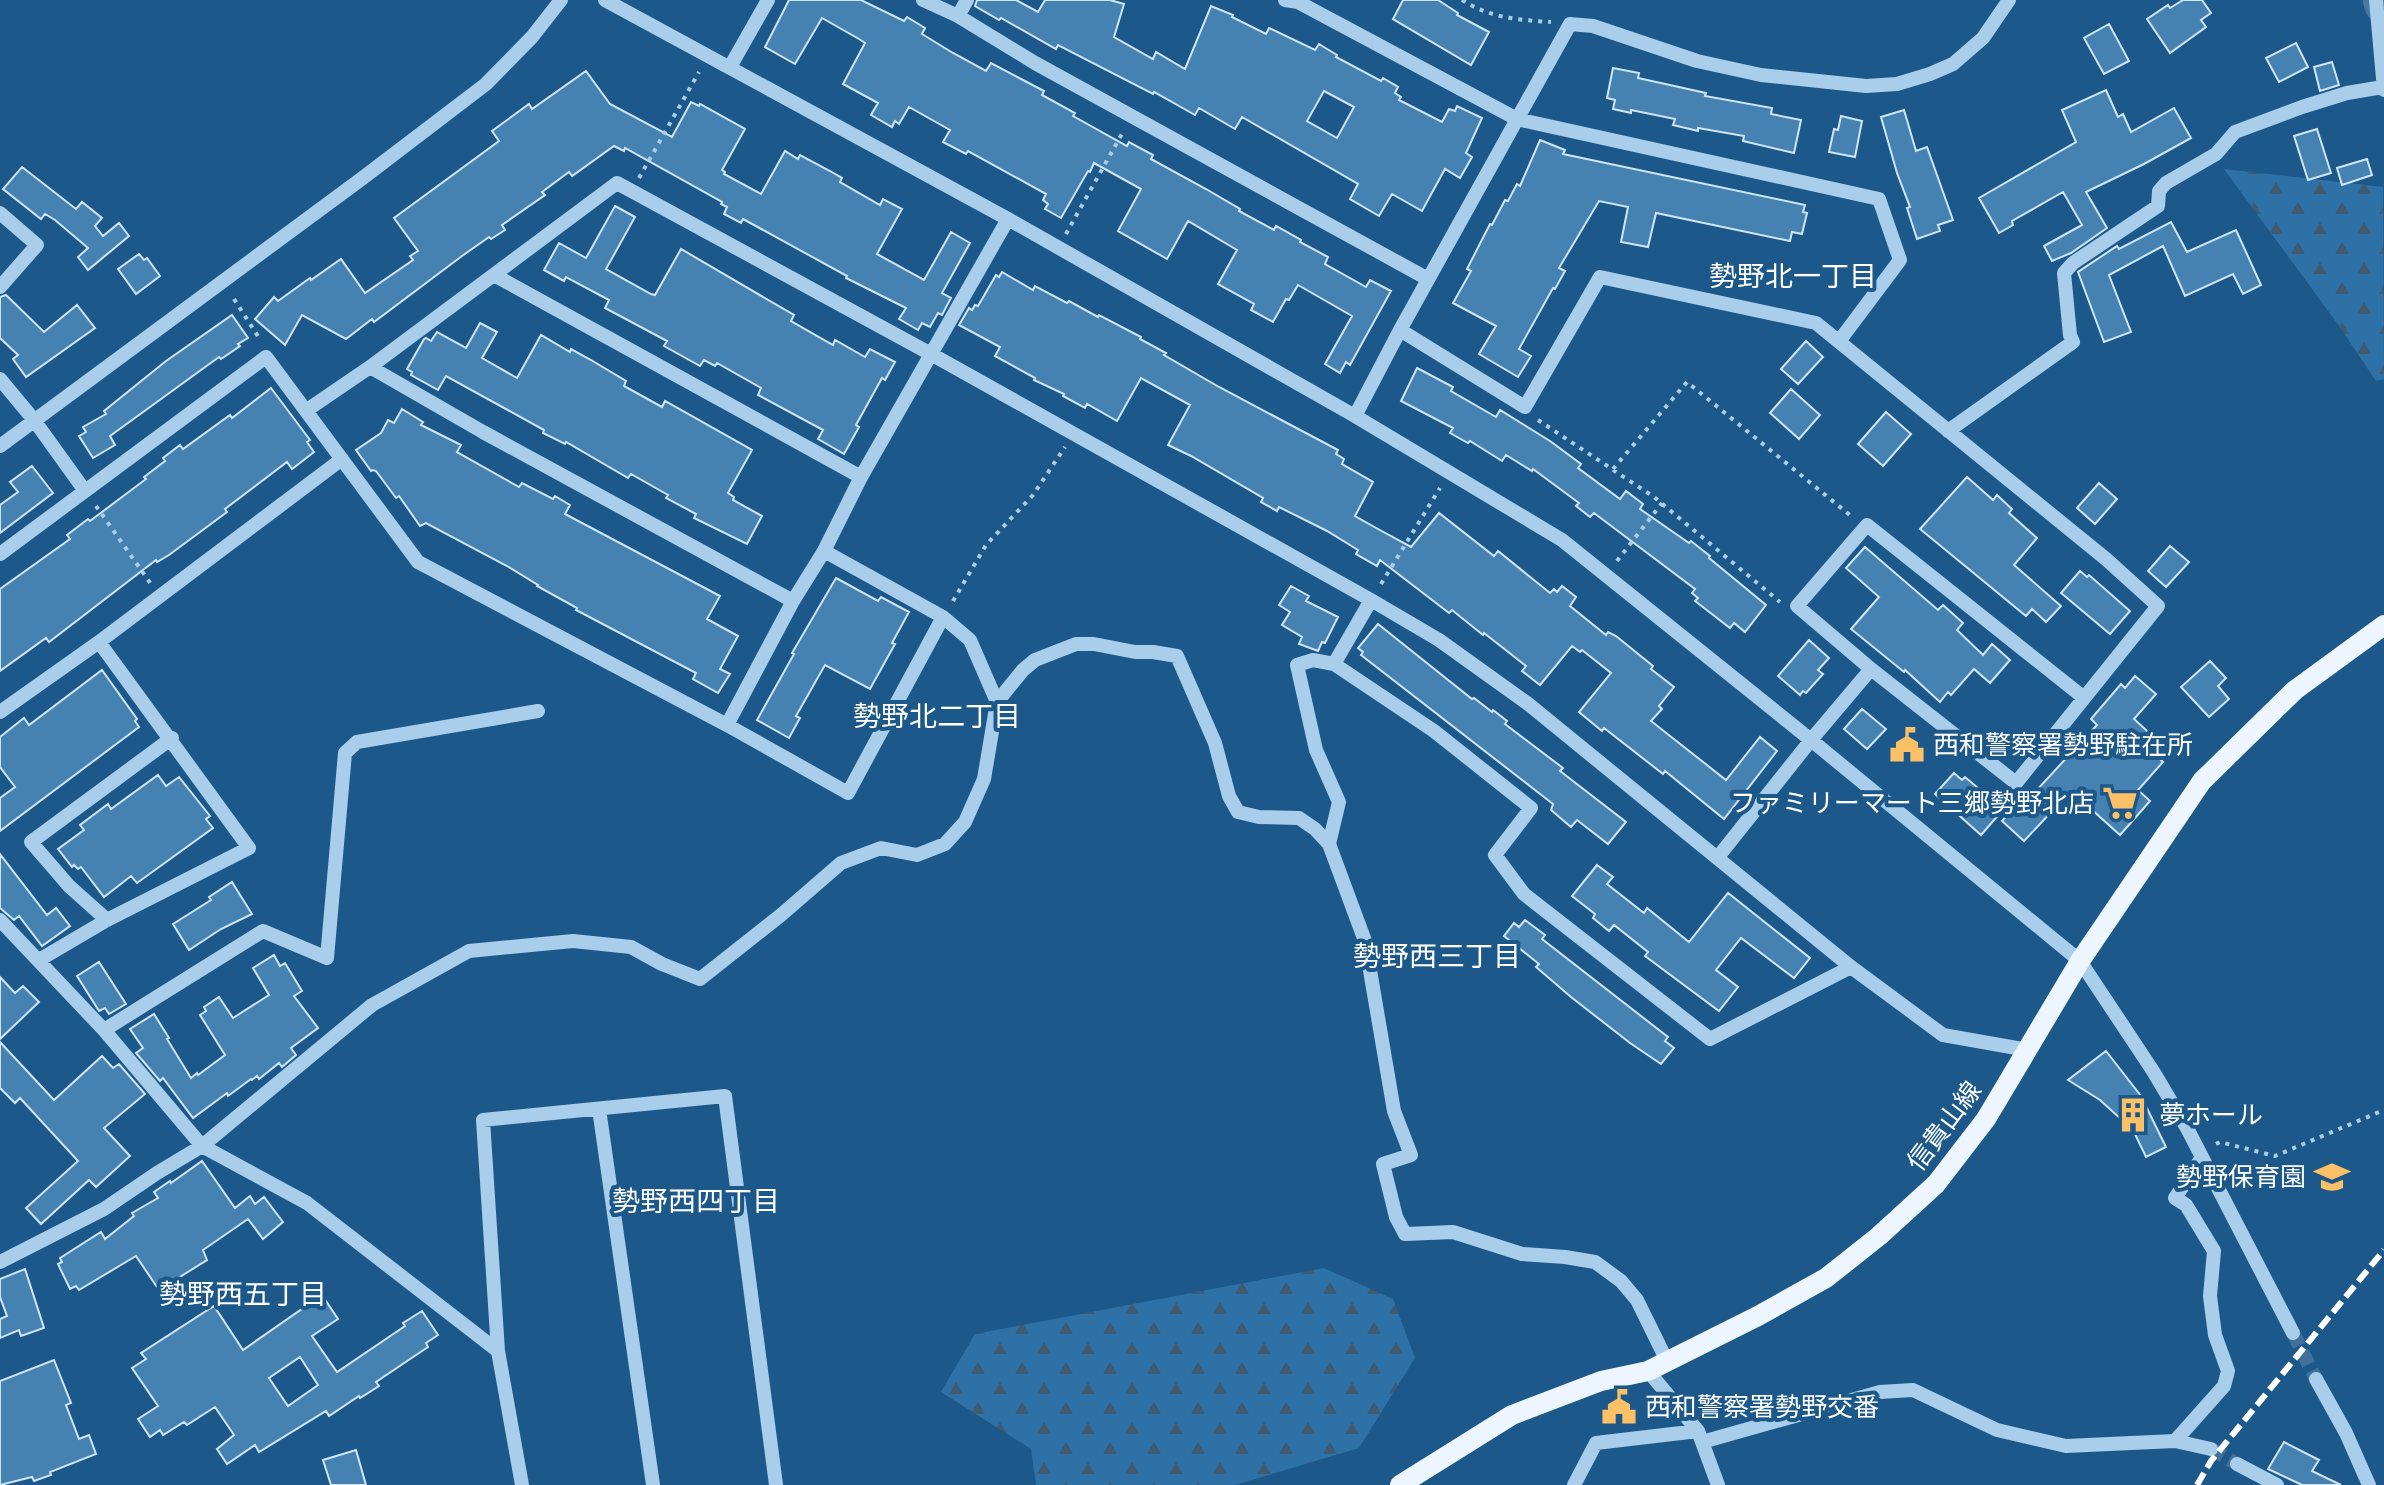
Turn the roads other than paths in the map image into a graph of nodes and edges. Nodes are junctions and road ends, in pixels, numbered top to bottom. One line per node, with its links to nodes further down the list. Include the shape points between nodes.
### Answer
1 (561, 0): 25 (street, via 486,84)
2 (605, 0): 10 (street)
3 (768, 0): 10 (street)
4 (923, 0): 9 (street)
5 (967, 0): 9 (street)
6 (1285, 0): 12 (street, via 1298,2)
7 (2009, 0): 12 (street, via 1983,38 1953,64 1897,84 1866,86 1761,75 1697,61 1593,26 1570,24)
8 (2376, 0): 11 (street)
9 (958, 16): 16 (street)
10 (730, 67): 14 (street)
11 (2383, 89): 26 (street, via 2347,93 2235,132 2216,154 2166,183 2158,206 2064,273 2073,342)
12 (1517, 119): 16 (street); 19 (street, via 1879,199 1900,260)
13 (0, 213): 17 (street, via 37,245)
14 (1008, 219): 20 (street); 24 (street)
15 (494, 275): 20 (street, via 617,183); 21 (street); 29 (street)
16 (1428, 279): 18 (street)
17 (0, 287)
18 (1400, 330): 19 (street, via 1525,407 1600,277 1816,323); 24 (street)
19 (1840, 340): 26 (street)
20 (931, 354): 29 (street); 33 (street)
21 (370, 367): 23 (street); 34 (street)
22 (0, 379): 25 (street)
23 (307, 410): 28 (street); 30 (street, via 266,357)
24 (1355, 416): 46 (street, via 1562,540)
25 (34, 420): 27 (street); 30 (street)
26 (1948, 431): 40 (street, via 2158,606)
27 (0, 446)
28 (342, 459): 37 (street); 44 (street, via 418,562)
29 (861, 477): 31 (street)
30 (85, 491): 32 (street)
31 (824, 551): 34 (street); 35 (street)
32 (0, 554)
33 (1371, 600): 38 (street); 48 (street, via 1439,640 1527,703)
34 (793, 601): 44 (street)
35 (943, 617): 41 (street, via 970,640); 44 (street, via 848,793)
36 (2384, 625): 52 (main road, 信貴山線, via 2295,690 2202,781)
37 (99, 642): 43 (street); 45 (street)
38 (1334, 664): 47 (street, via 1313,660 1297,665 1316,750 1339,802); 53 (street, via 1434,731 1531,808 1495,855 1524,894 1710,1039)
39 (1871, 669): 40 (street, via 2016,783); 40 (street, via 1797,606 1867,525); 46 (street)
40 (2083, 697)
41 (997, 702): 47 (street, via 1035,660 1076,644 1177,656 1238,812 1299,818); 57 (street, via 984,779 965,822 945,844 917,855 881,848 841,863 700,979 631,947 573,941 469,951 372,1005)
42 (538, 711): 54 (street, via 357,742 345,753 327,958 263,931)
43 (0, 712)
44 (727, 725)
45 (172, 738): 50 (street, via 31,842); 50 (street, via 249,848)
46 (1811, 740): 48 (street); 52 (street)
47 (1329, 844): 62 (street, via 1365,941 1394,1111 1411,1155 1383,1164 1405,1234 1453,1232 1522,1254 1595,1262 1637,1300)
48 (1718, 857): 53 (street)
49 (0, 920): 51 (street)
50 (107, 920): 51 (street)
51 (39, 960): 54 (street)
52 (2080, 961): 55 (main road, 信貴山線); 58 (street)
53 (1851, 967): 55 (street, via 1943,1035)
54 (104, 1030): 57 (street)
55 (2028, 1050): 62 (main road, 信貴山線, via 1986,1119 1936,1184 1879,1236 1826,1278)
56 (599, 1109): 61 (street, via 483,1120); 71 (street); 72 (street, via 725,1096)
57 (202, 1146): 59 (street, via 104,1209); 61 (street, via 307,1203)
58 (2202, 1157): 60 (street); 66 (street, via 2175,1198 2186,1205 2214,1251 2210,1296 2215,1335 2228,1371 2224,1386)
59 (0, 1262)
60 (2293, 1333)
61 (498, 1351): 70 (street)
62 (1667, 1361): 63 (main road, 信貴山線)
63 (1648, 1371): 65 (street); 73 (main road, 信貴山線, via 1601,1381 1512,1415)
64 (2316, 1379): 76 (street)
65 (1700, 1437): 66 (street, via 1880,1392 1913,1390 1997,1430 2066,1446); 74 (street, via 1596,1443); 75 (street)
66 (2175, 1441): 67 (street)
67 (2211, 1449)
68 (2237, 1464): 69 (street)
69 (2269, 1483)
70 (522, 1485)
71 (653, 1485)
72 (776, 1485)
73 (1400, 1485)
74 (1574, 1485)
75 (1718, 1485)
76 (2369, 1485)

